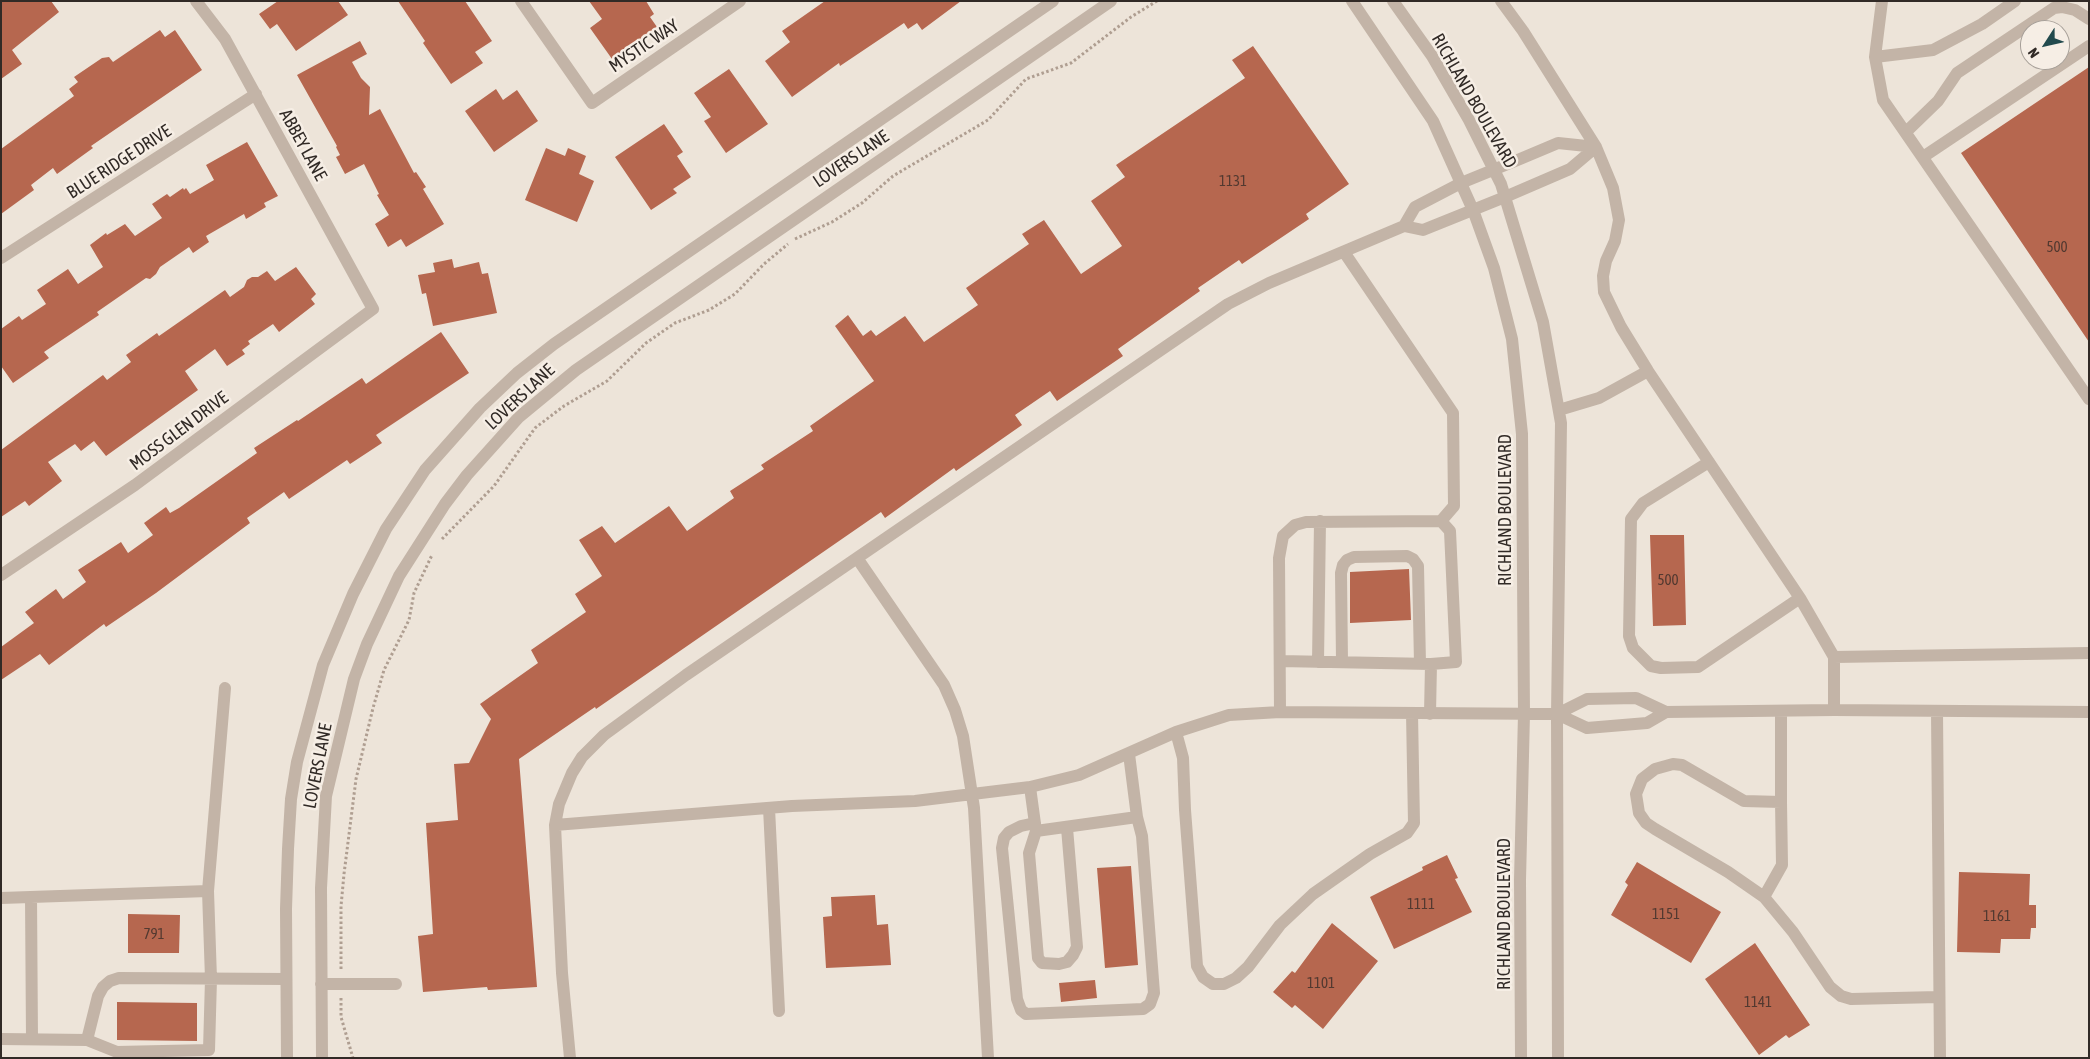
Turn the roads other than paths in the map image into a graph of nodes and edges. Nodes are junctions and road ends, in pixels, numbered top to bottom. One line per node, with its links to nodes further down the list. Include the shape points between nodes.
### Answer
1 (196, 1): 14 (street, ABBEY LANE, via 225,39)
2 (521, 1): 3 (street, MYSTIC WAY, via 592,103)
3 (740, 1)
4 (1053, 1): 67 (street, LOVERS LANE, via 547,349 480,408 425,470 386,529 353,594 324,665 307,724 297,762 287,859)
5 (1111, 1): 68 (street, LOVERS LANE, via 583,364 519,417 462,482 424,534 399,576 354,679 326,796 321,888)
6 (1352, 1): 19 (street, RICHLAND BOULEVARD, via 1433,121)
7 (1393, 1): 18 (street, RICHLAND BOULEVARD, via 1432,56)
8 (1500, 1): 16 (street, via 1523,31)
9 (1882, 1): 13 (street)
10 (2015, 1): 13 (street, via 1982,24 1933,50)
11 (2089, 19): 15 (street, via 2075,10 2054,8 1957,73 1938,101)
12 (2089, 46): 17 (street)
13 (1875, 56): 15 (street, via 1883,100)
14 (256, 94): 24 (street, BLUE RIDGE DRIVE); 25 (street, ABBEY LANE)
15 (1906, 132): 17 (street)
16 (1596, 147): 18 (street, via 1558,143); 20 (street, via 1570,169); 26 (street, via 1613,188 1618,220 1615,241 1603,276 1604,292)
17 (1923, 157): 27 (street)
18 (1494, 170): 19 (street); 20 (street, RICHLAND BOULEVARD)
19 (1461, 183): 21 (street, RICHLAND BOULEVARD); 22 (street, via 1415,207)
20 (1505, 197): 21 (street); 28 (street, RICHLAND BOULEVARD, via 1543,322)
21 (1473, 210): 22 (street, via 1424,230); 50 (street, RICHLAND BOULEVARD, via 1494,268 1512,338 1518,386 1522,434)
22 (1404, 226): 23 (street)
23 (1344, 252): 31 (street, via 1453,414 1454,506); 32 (street, via 1228,304)
24 (1, 258)
25 (373, 309): 33 (street, MOSS GLEN DRIVE, via 135,485)
26 (1648, 371): 28 (street, via 1599,398); 29 (street)
27 (2089, 399)
28 (1559, 410): 51 (street, RICHLAND BOULEVARD)
29 (1709, 462): 34 (street); 34 (street, via 1642,503 1631,519 1629,636 1634,648 1651,666 1698,667)
30 (1320, 521): 31 (street); 37 (street, via 1295,525 1283,536); 38 (street)
31 (1441, 521): 40 (street, via 1450,531 1456,662)
32 (857, 558): 55 (street, via 944,686 964,736); 59 (street, via 604,735 582,757 572,773 559,804)
33 (1, 575)
34 (1800, 598): 36 (street)
35 (2089, 653): 36 (street)
36 (1834, 658): 42 (street)
37 (1280, 661): 38 (street); 44 (street)
38 (1318, 662): 39 (street)
39 (1342, 662): 40 (street); 40 (street, via 1343,565 1354,557 1407,556 1418,566)
40 (1426, 664): 49 (street)
41 (226, 688): 62 (street)
42 (1834, 710): 43 (street); 46 (street)
43 (1937, 711): 47 (street); 70 (street)
44 (1280, 712): 48 (street); 52 (street, via 1229,715)
45 (1666, 712): 46 (street); 51 (street, via 1647,723 1587,728); 51 (street, via 1636,698 1587,699)
46 (1781, 712): 56 (street)
47 (2089, 712)
48 (1412, 713): 49 (street); 52 (street, via 1414,823 1407,833 1370,854 1313,894 1280,925 1248,967 1224,984 1213,984 1203,977 1197,966 1183,758)
49 (1430, 714): 50 (street)
50 (1524, 714): 51 (street); 79 (street, RICHLAND BOULEVARD, via 1520,880)
51 (1557, 714): 80 (street, RICHLAND BOULEVARD)
52 (1176, 732): 53 (street)
53 (1129, 754): 54 (street, via 1079,775); 58 (street)
54 (1030, 787): 55 (street); 60 (street)
55 (972, 795): 57 (street); 78 (street)
56 (1781, 802): 64 (street, via 1782,865); 64 (street, via 1744,801 1673,764 1648,773 1638,785 1636,794 1639,813 1646,823)
57 (769, 808): 59 (street); 71 (street)
58 (1136, 817): 60 (street, via 1142,836 1154,993 1150,1004 1143,1009 1026,1014 1021,1010 1016,999 1002,848 1009,832 1021,826); 61 (street)
59 (556, 825): 77 (street, via 562,973)
60 (1036, 827): 61 (street); 61 (street, via 1029,852 1038,958 1042,963 1059,964 1067,962 1077,947)
61 (1067, 828)
62 (208, 891): 63 (street); 66 (street)
63 (31, 897): 65 (street); 73 (street)
64 (1764, 897): 70 (street, via 1793,932 1830,987 1841,996 1851,999)
65 (1, 898)
66 (211, 979): 67 (street); 74 (street, via 119,978 110,981 98,996); 74 (street, via 209,1050 117,1052)
67 (286, 979): 75 (street, LOVERS LANE)
68 (321, 984): 69 (street); 76 (street, LOVERS LANE)
69 (396, 984)
70 (1939, 997): 81 (street)
71 (779, 1011)
72 (1, 1039): 73 (street)
73 (32, 1039): 74 (street)
74 (87, 1040)
75 (287, 1058)
76 (322, 1058)
77 (570, 1058)
78 (988, 1058)
79 (1521, 1058)
80 (1558, 1058)
81 (1940, 1058)

